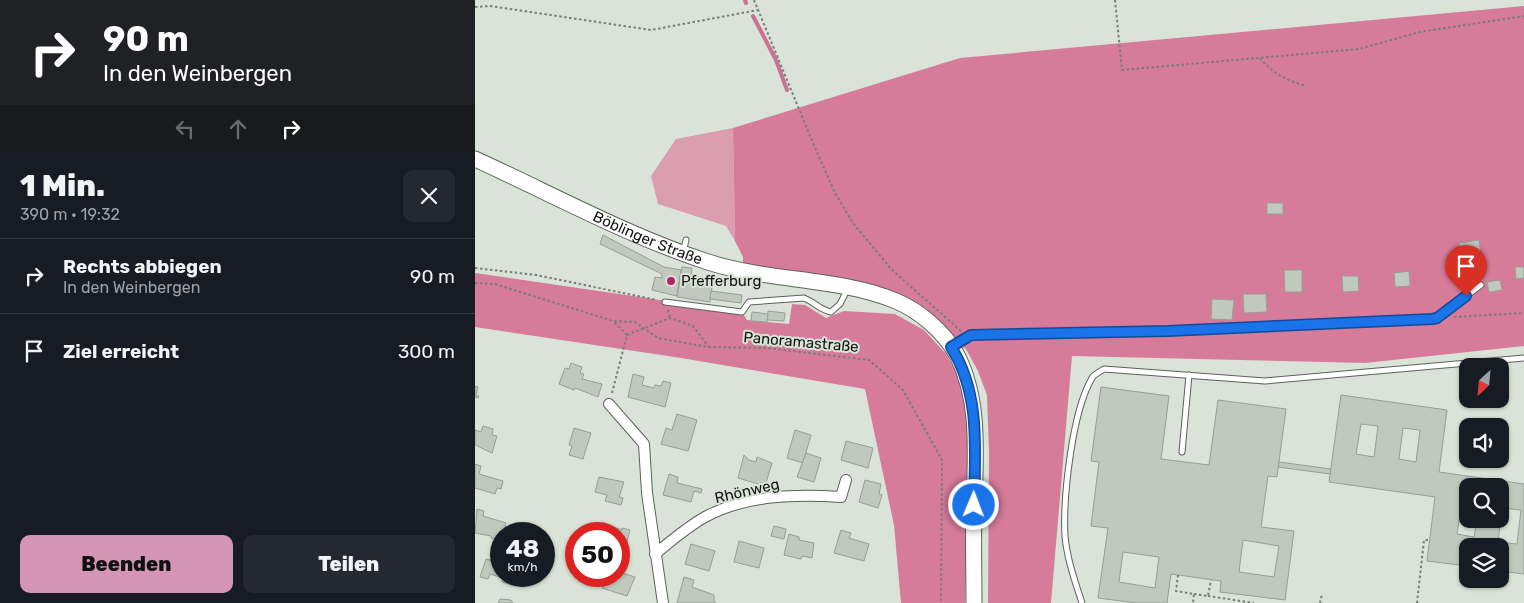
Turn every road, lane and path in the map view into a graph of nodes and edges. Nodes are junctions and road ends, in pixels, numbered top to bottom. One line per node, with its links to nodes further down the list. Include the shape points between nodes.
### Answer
1 (754, 0): 4 (path)
2 (1115, 0): 6 (path, via 1122,70)
3 (475, 7): 4 (path, via 490,6 651,30)
4 (757, 10): 19 (path, via 835,192 853,223 891,269 931,302)
5 (1524, 16): 6 (path, via 1420,32 1359,49)
6 (1260, 58): 7 (path, via 1268,68)
7 (1305, 86)
8 (475, 159): 12 (main road, Böblinger Straße, via 743,271)
9 (475, 268): 13 (path, via 536,275)
10 (475, 282): 16 (path, Panoramastraße, via 495,284)
11 (1481, 285): 15 (lane)
12 (848, 287): 13 (lane, via 840,304 831,312 819,309 804,298 749,302 741,312); 19 (main road, Böblinger Straße, via 894,300 914,310)
13 (665, 302)
14 (1524, 313): 15 (path)
15 (1437, 318): 19 (lane, via 1168,331 985,333)
16 (613, 321): 17 (path, Panoramastraße, via 635,322); 18 (path)
17 (645, 327): 18 (path); 20 (path, Panoramastraße, via 658,338); 20 (path, via 670,318 693,326)
18 (627, 335): 23 (path)
19 (958, 345): 35 (main road, via 975,421)
20 (708, 347): 34 (path, Panoramastraße, via 767,348 869,360 903,390 942,460)
21 (1524, 358): 22 (lane, via 1265,381)
22 (1189, 375): 24 (lane); 36 (lane, via 1104,369 1093,377 1079,411 1066,491 1065,536)
23 (609, 404): 27 (street, via 644,444)
24 (1182, 452)
25 (846, 480): 27 (street, Rhönweg, via 841,497 802,495 763,499 727,508 705,517)
26 (1429, 540): 40 (path, via 1424,540)
27 (655, 554): 33 (street)
28 (1178, 575): 30 (path, via 1176,592)
29 (1211, 580): 32 (path)
30 (1194, 594): 32 (path); 37 (path)
31 (1321, 594): 39 (path)
32 (1208, 596): 38 (path)
33 (663, 603)
34 (941, 603)
35 (974, 603)
36 (1082, 603)
37 (1193, 603)
38 (1254, 603)
39 (1320, 603)
40 (1417, 603)

